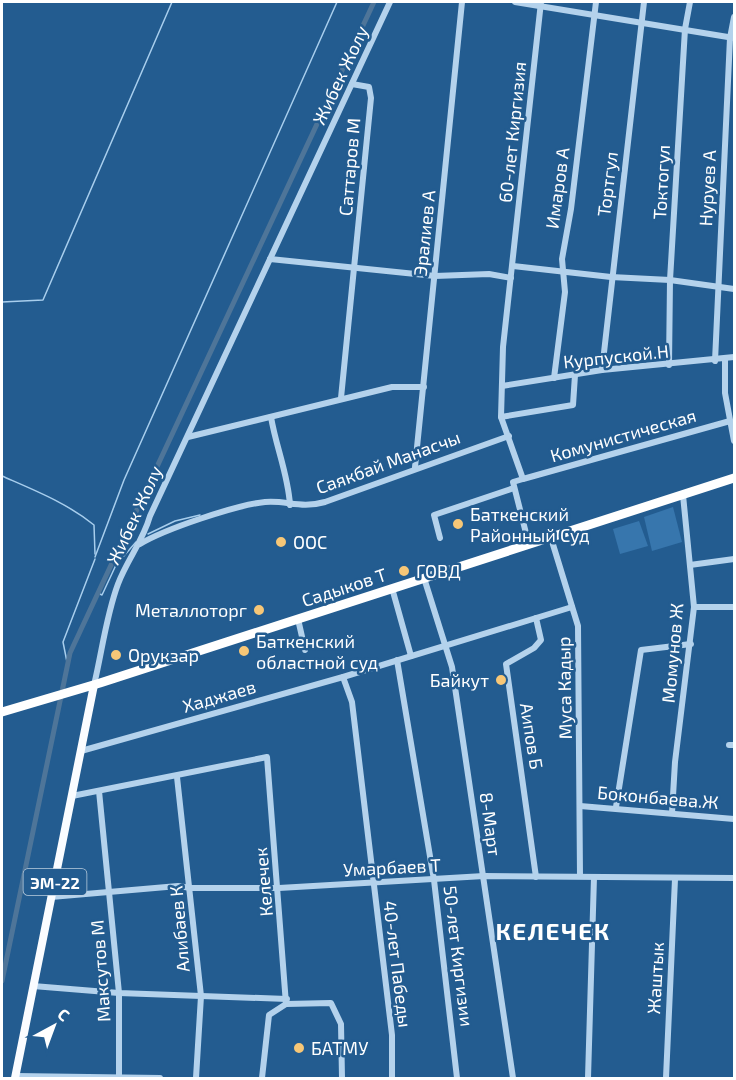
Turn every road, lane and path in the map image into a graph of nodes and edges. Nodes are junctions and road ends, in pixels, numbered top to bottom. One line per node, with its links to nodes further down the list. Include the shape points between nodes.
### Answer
1 (390, 2): 13 (street, Жибек Жолу)
2 (462, 2): 18 (street, Эралиев А)
3 (515, 2): 7 (street)
4 (596, 2): 8 (street, Имаров А)
5 (644, 2): 10 (street, Тортгул)
6 (690, 2): 11 (street, Токтогул)
7 (541, 3): 8 (street); 15 (street, 60-лет Киргизия)
8 (594, 14): 10 (street); 17 (street, Имаров А, via 562,259)
9 (735, 17): 12 (street, Нуруев А)
10 (641, 21): 11 (street); 19 (street, Тортгул)
11 (685, 29): 12 (street); 21 (street, Токтогул)
12 (733, 38): 22 (street, Нуруев А)
13 (352, 84): 14 (street, Жибек Жолу); 16 (street, Саттаров М, via 369,87 371,98)
14 (270, 259): 16 (street); 38 (street, Жибек Жолу)
15 (513, 266): 17 (street); 20 (street, 60-лет Киргизия)
16 (355, 268): 18 (street); 33 (street, Саттаров М)
17 (564, 272): 19 (street); 30 (street, Имаров А)
18 (435, 276): 20 (street, via 489,274); 32 (street, Эралиев А)
19 (611, 277): 21 (street); 28 (street, Тортгул)
20 (511, 279): 31 (street, 60-лет Киргизия)
21 (670, 280): 22 (street); 27 (street, Токтогул)
22 (716, 288): 23 (street); 26 (street, Нуруев А)
23 (735, 289)
24 (735, 357): 25 (street, Курпуской.Н)
25 (725, 359): 26 (street, Курпуской.Н); 36 (street)
26 (715, 361): 27 (street, Курпуской.Н)
27 (669, 365): 28 (street, Курпуской.Н)
28 (602, 370): 29 (street, Курпуской.Н)
29 (575, 375): 30 (street, Курпуской.Н); 35 (street, via 573,405)
30 (554, 378): 31 (street, Курпуской.Н)
31 (502, 386): 35 (street, 60-лет Киргизия)
32 (424, 387): 33 (street, via 392,387); 40 (street, Эралиев А)
33 (341, 398): 34 (street)
34 (271, 417): 38 (street); 45 (street)
35 (501, 417): 37 (street)
36 (730, 421): 39 (street); 42 (street, Комунистическая)
37 (509, 436): 40 (street, Саякбай Манасчы); 42 (street)
38 (188, 437): 48 (street, Жибек Жолу)
39 (735, 441)
40 (415, 467): 45 (street, Саякбай Манасчы, via 325,502 308,507)
41 (735, 478): 44 (highway, Садыков Т)
42 (523, 479): 43 (street, via 513,482)
43 (514, 488): 46 (street, via 434,515); 49 (street)
44 (683, 495): 47 (highway, Садыков Т); 51 (street, Момунов Ж)
45 (290, 505): 48 (street, Саякбай Манасчы, via 265,502 152,536)
46 (440, 538)
47 (551, 538): 49 (highway, Садыков Т); 55 (street, Муса Кадыр)
48 (140, 544): 65 (street, Жибек Жолу, via 117,586)
49 (529, 545): 52 (highway, Садыков Т)
50 (735, 559): 51 (street)
51 (690, 565): 56 (street, Момунов Ж)
52 (424, 578): 53 (highway, Садыков Т); 60 (street, 8-Март)
53 (392, 588): 58 (highway, Садыков Т); 62 (street)
54 (735, 606): 56 (street)
55 (572, 607): 57 (street, Хаджаев); 71 (street, Муса Кадыр, via 578,626)
56 (694, 607): 59 (street, Момунов Ж)
57 (536, 618): 60 (street, Хаджаев); 77 (street, Аипов Б, via 541,640 506,664)
58 (298, 619): 61 (street); 65 (highway, Садыков Т)
59 (691, 644): 72 (street, via 641,650); 73 (street, Момунов Ж)
60 (446, 645): 62 (street, Хаджаев); 75 (street, 8-Март)
61 (305, 650)
62 (411, 656): 63 (street, Хаджаев)
63 (397, 660): 64 (street, Хаджаев); 81 (street, 50-лет Киргизии)
64 (343, 677): 67 (street, Хаджаев); 82 (street, 40-лет Пабеды, via 352,702)
65 (97, 684): 66 (highway, Садыков Т); 67 (main road, Жибек Жолу / ЭМ-22)
66 (2, 712)
67 (81, 751): 70 (main road, Жибек Жолу / ЭМ-22)
68 (177, 777): 69 (street); 83 (street, Алибаев К); 84 (street, Келечек, via 267,757)
69 (99, 791): 70 (street); 85 (street, Максутов М)
70 (72, 796): 86 (main road, Жибек Жолу / ЭМ-22)
71 (579, 806): 72 (street, Боконбаева.Ж); 76 (street, Муса Кадыр)
72 (616, 807): 73 (street, Боконбаева.Ж)
73 (672, 813): 74 (street, Боконбаева.Ж)
74 (735, 819)
75 (484, 876): 77 (street, Умарбаев Т); 81 (street, Умарбаев Т); 99 (street, 8-Март)
76 (580, 876): 77 (street, Умарбаев Т); 78 (street, Умарбаев Т)
77 (536, 877)
78 (594, 877): 80 (street, Умарбаев Т); 100 (street)
79 (735, 878): 80 (street, Умарбаев Т)
80 (675, 879): 101 (street, Жаштык)
81 (434, 880): 82 (street, Умарбаев Т); 98 (street, 50-лет Киргизии)
82 (372, 883): 84 (street, Умарбаев Т); 97 (street, 40-лет Пабеды, via 392,1035)
83 (191, 888): 84 (street, Умарбаев Т); 85 (street, Умарбаев Т); 89 (street, Алибаев К)
84 (279, 888): 90 (street, Келечек)
85 (109, 893): 86 (street, Умарбаев Т); 88 (street, Максутов М)
86 (51, 897): 87 (main road, Жибек Жолу / ЭМ-22)
87 (33, 986): 88 (street); 91 (main road, Жибек Жолу / ЭМ-22)
88 (119, 993): 89 (street); 92 (street, Максутов М)
89 (201, 996): 90 (street); 94 (street, Алибаев К)
90 (286, 1001): 95 (street, via 269,1015); 96 (street, via 331,1003 341,1024)
91 (16, 1077): 92 (street)
92 (123, 1078): 93 (street)
93 (160, 1078)
94 (196, 1078)
95 (262, 1078)
96 (342, 1078)
97 (392, 1078)
98 (457, 1078)
99 (513, 1078)
100 (588, 1078)
101 (666, 1078)

